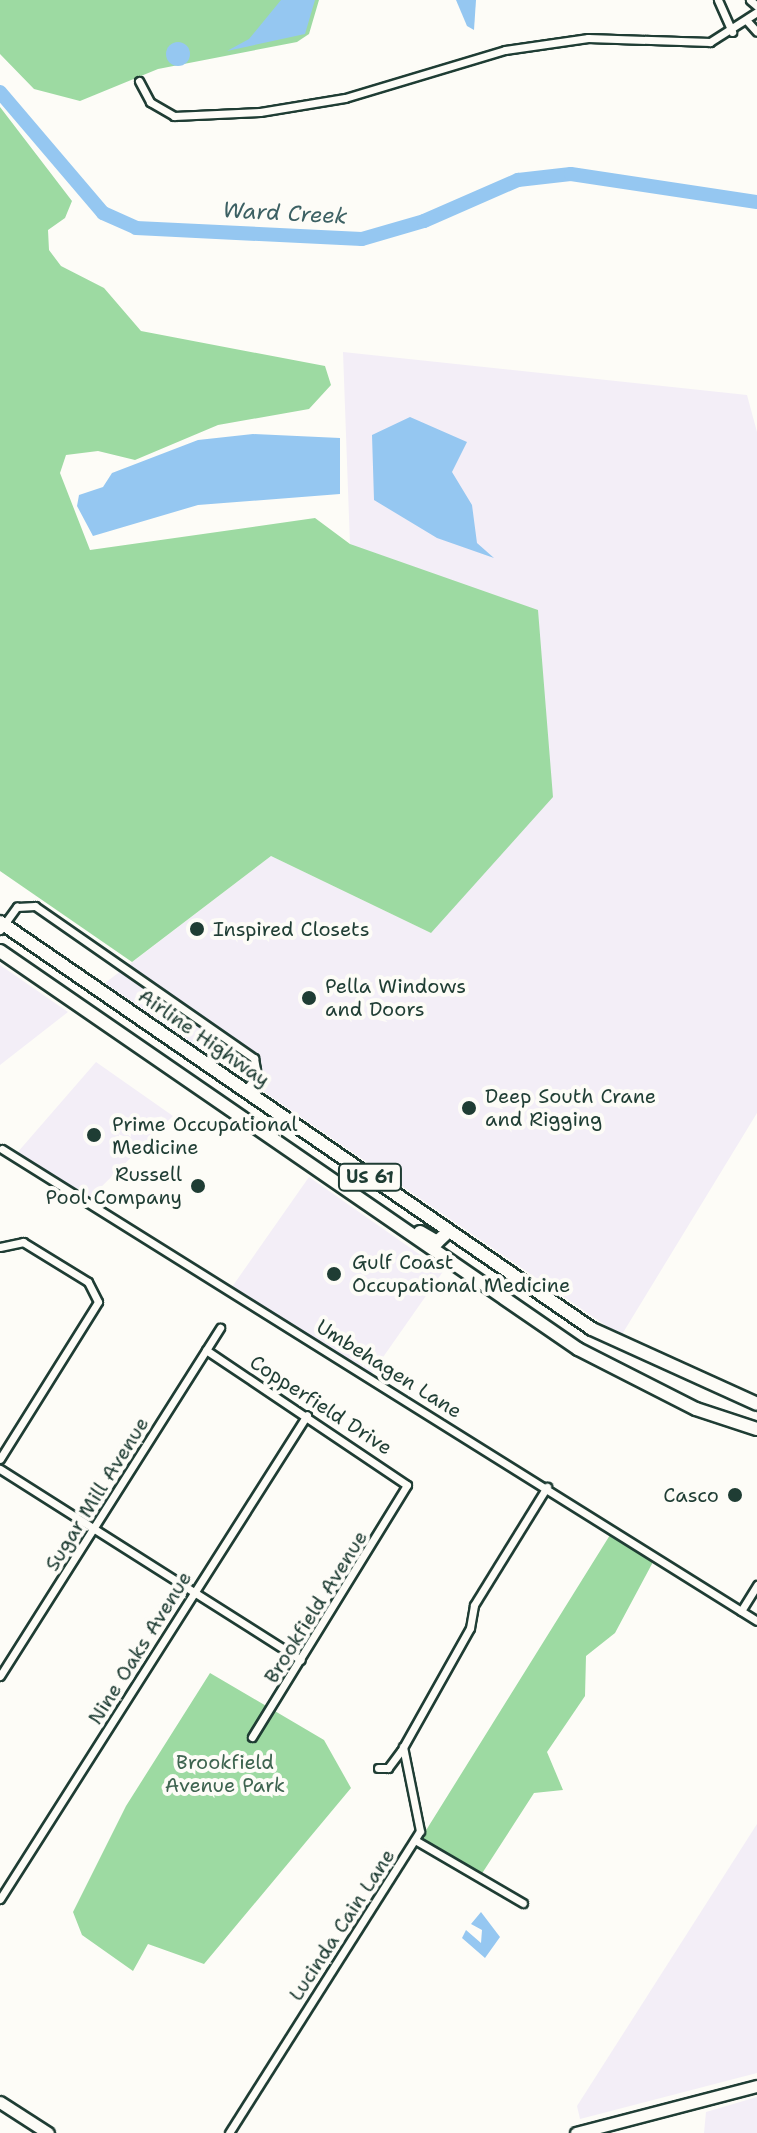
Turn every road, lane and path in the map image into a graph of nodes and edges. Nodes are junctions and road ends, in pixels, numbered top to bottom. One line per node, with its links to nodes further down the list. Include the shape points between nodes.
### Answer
1 (718, 0): 6 (street)
2 (750, 0): 3 (street)
3 (757, 6)
4 (757, 12): 5 (street)
5 (748, 22): 6 (street); 7 (street)
6 (732, 32): 8 (street, via 688,45 588,38 518,48 446,62 345,98 203,117 161,110)
7 (757, 32)
8 (139, 81)
9 (1, 926): 11 (highway, Airline Highway / US 61); 11 (street, via 28,903 65,926 254,1058 257,1075)
10 (0, 951): 12 (highway, US 61)
11 (245, 1091): 14 (highway, Airline Highway / US 61)
12 (285, 1148): 14 (highway, via 431,1240); 20 (highway, US 61, via 578,1349 696,1409)
13 (2, 1149): 23 (street, Umbehagen Lane)
14 (449, 1231): 18 (highway, Airline Highway / US 61, via 592,1329)
15 (1, 1245): 21 (street, via 23,1242 88,1282 97,1294 95,1309)
16 (220, 1328): 17 (street, Sugar Mill Avenue)
17 (206, 1350): 19 (street, Copperfield Drive); 25 (street, Sugar Mill Avenue)
18 (757, 1404)
19 (307, 1415): 24 (street, Copperfield Drive, via 401,1475); 27 (street, Nine Oaks Avenue)
20 (757, 1429)
21 (0, 1459)
22 (0, 1469): 25 (street)
23 (547, 1487): 28 (street, Umbehagen Lane); 33 (street, via 474,1605 470,1628)
24 (407, 1493): 30 (street, Brookfield Avenue)
25 (94, 1529): 27 (street); 31 (street, Sugar Mill Avenue)
26 (757, 1585): 28 (street)
27 (194, 1593): 30 (street); 36 (street, Nine Oaks Avenue)
28 (741, 1611): 29 (street, Umbehagen Lane)
29 (757, 1621)
30 (301, 1660): 32 (street, Brookfield Avenue)
31 (0, 1676)
32 (252, 1737)
33 (403, 1747): 34 (street, via 388,1768); 35 (street, via 421,1814)
34 (378, 1768)
35 (415, 1840): 37 (street, Lucinda Cain Lane); 41 (street, Lucinda Cain Lane)
36 (0, 1899)
37 (523, 1903)
38 (757, 2086): 42 (main road)
39 (0, 2102): 40 (main road)
40 (48, 2133)
41 (229, 2133)
42 (576, 2133)

